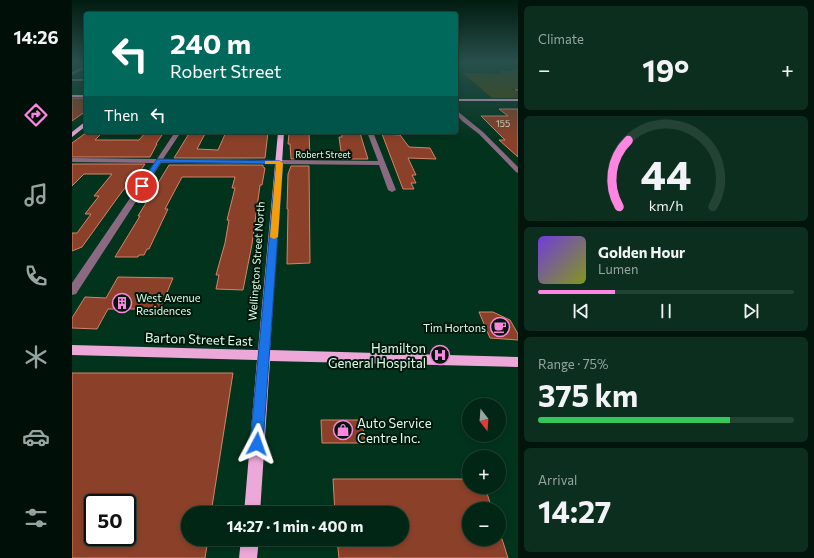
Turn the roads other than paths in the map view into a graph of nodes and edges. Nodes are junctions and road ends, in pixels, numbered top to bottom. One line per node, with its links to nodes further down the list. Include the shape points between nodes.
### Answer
1 (72, 96): 2 (main road)
2 (84, 96)
3 (458, 100): 4 (main road)
4 (518, 100)
5 (458, 113): 15 (street, via 481,132)
6 (84, 126): 10 (main road)
7 (177, 134): 12 (street)
8 (281, 134): 13 (main road, Wellington Street North)
9 (371, 134): 14 (street)
10 (72, 135)
11 (72, 160): 12 (street, Robert Street)
12 (159, 161): 13 (street, Robert Street); 17 (street)
13 (280, 163): 14 (street, Robert Street); 19 (main road, Wellington Street North)
14 (381, 163): 16 (street)
15 (518, 170)
16 (392, 190)
17 (72, 291)
18 (72, 350): 19 (main road, Barton Street East)
19 (264, 355): 20 (main road, Barton Street East); 21 (main road, Wellington Street North)
20 (518, 362)
21 (253, 506)
22 (249, 546): 23 (main road)
23 (248, 558)

